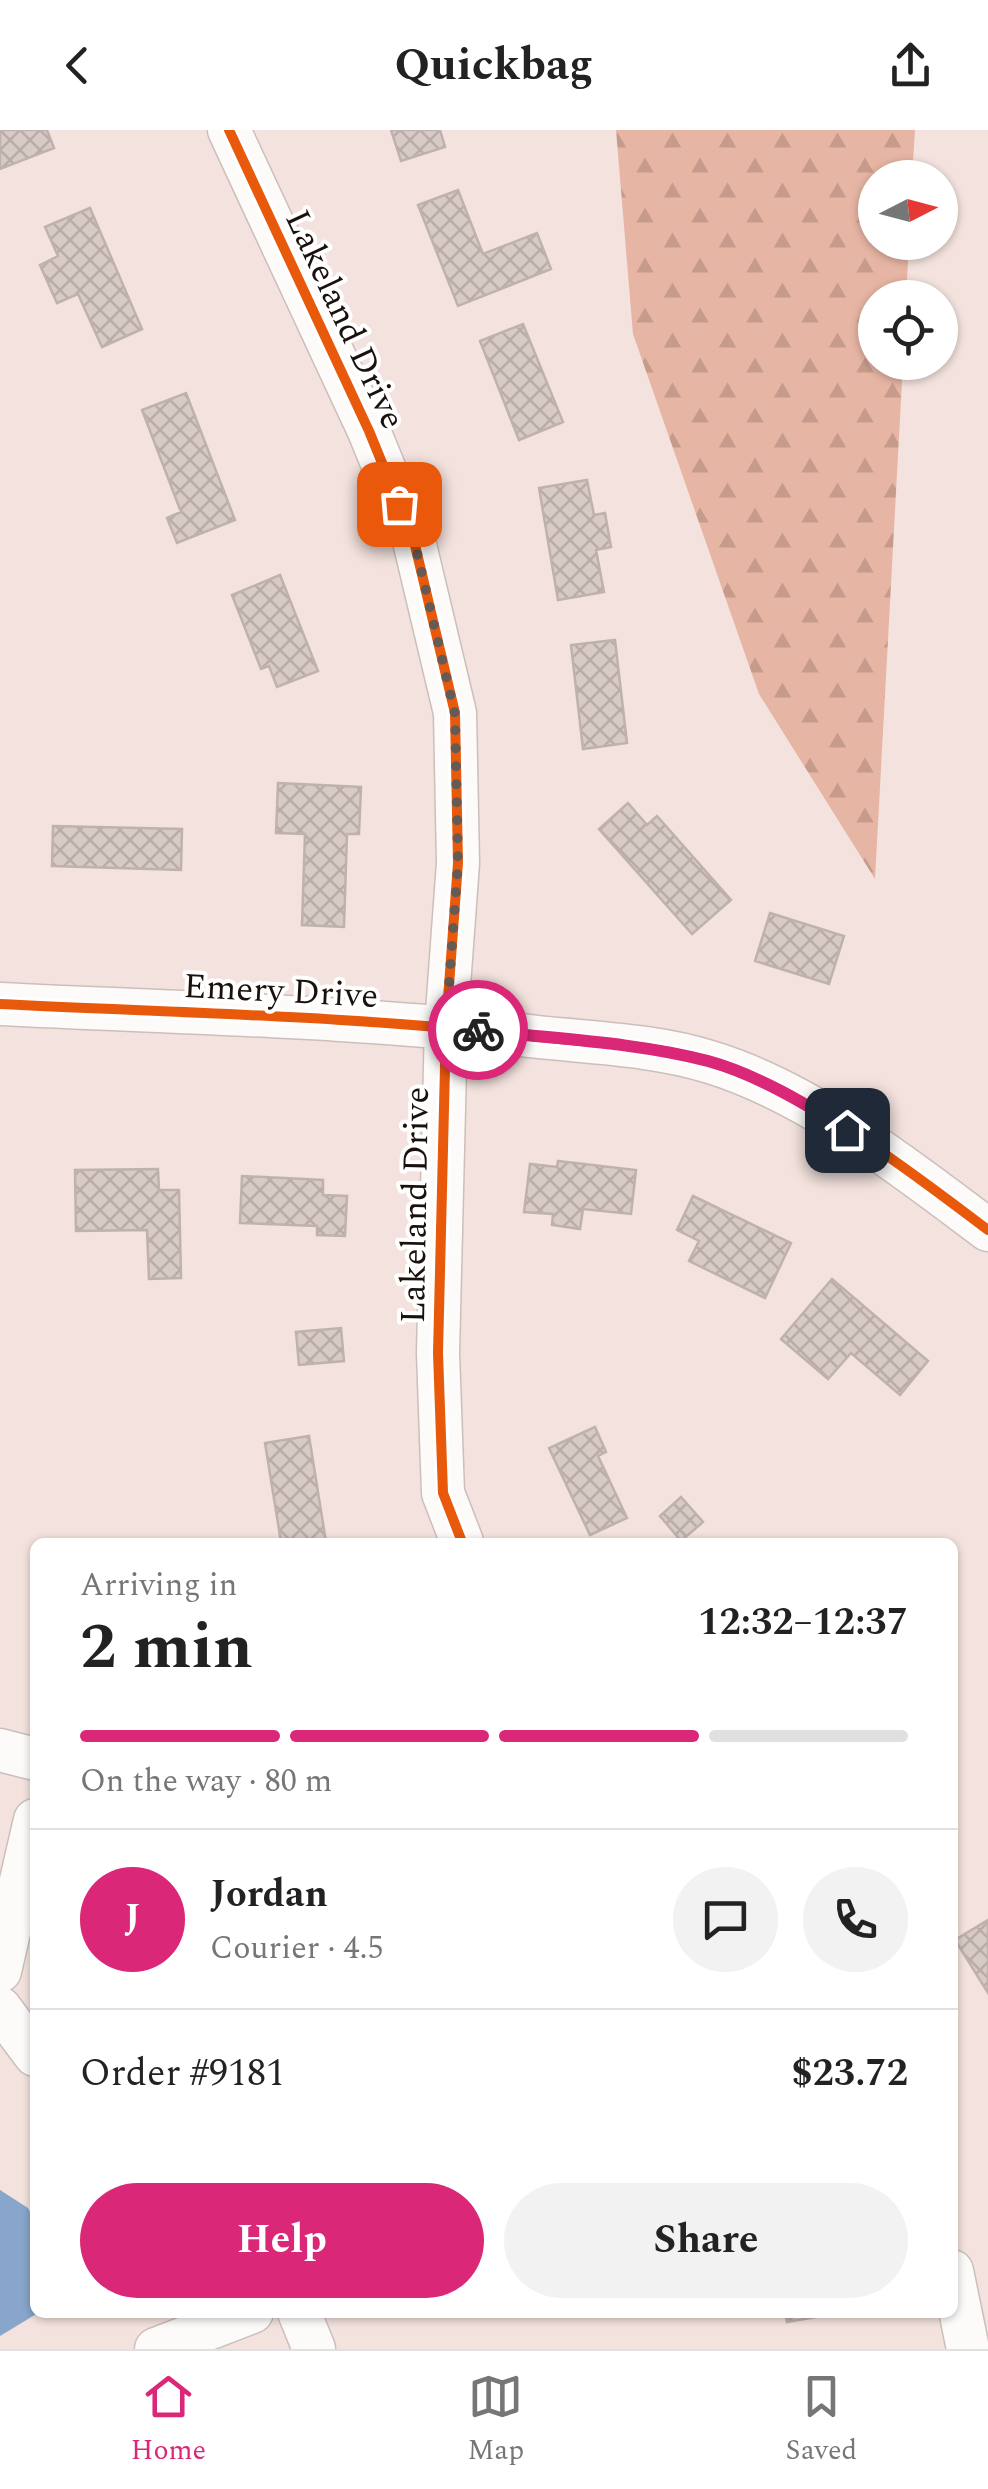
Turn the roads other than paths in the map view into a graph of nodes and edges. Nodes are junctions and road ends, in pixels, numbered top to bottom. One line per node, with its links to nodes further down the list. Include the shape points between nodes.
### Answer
1 (229, 130): 3 (street, Lakeland Drive, via 414,540 455,714 458,863)
2 (0, 1004): 3 (street, Emery Drive)
3 (446, 1026): 4 (street, Emery Drive, via 711,1062 816,1110); 5 (street, Lakeland Drive, via 438,1354 443,1493)
4 (988, 1230)
5 (460, 1538)
6 (0, 1750): 7 (street)
7 (30, 1758)
8 (30, 1847): 9 (street)
9 (15, 1928): 10 (street)
10 (0, 1971)
11 (0, 2008): 12 (street)
12 (30, 2048)
13 (958, 2300): 18 (street)
14 (236, 2318): 16 (street)
15 (301, 2318): 17 (street)
16 (156, 2349)
17 (314, 2349)
18 (968, 2349)

